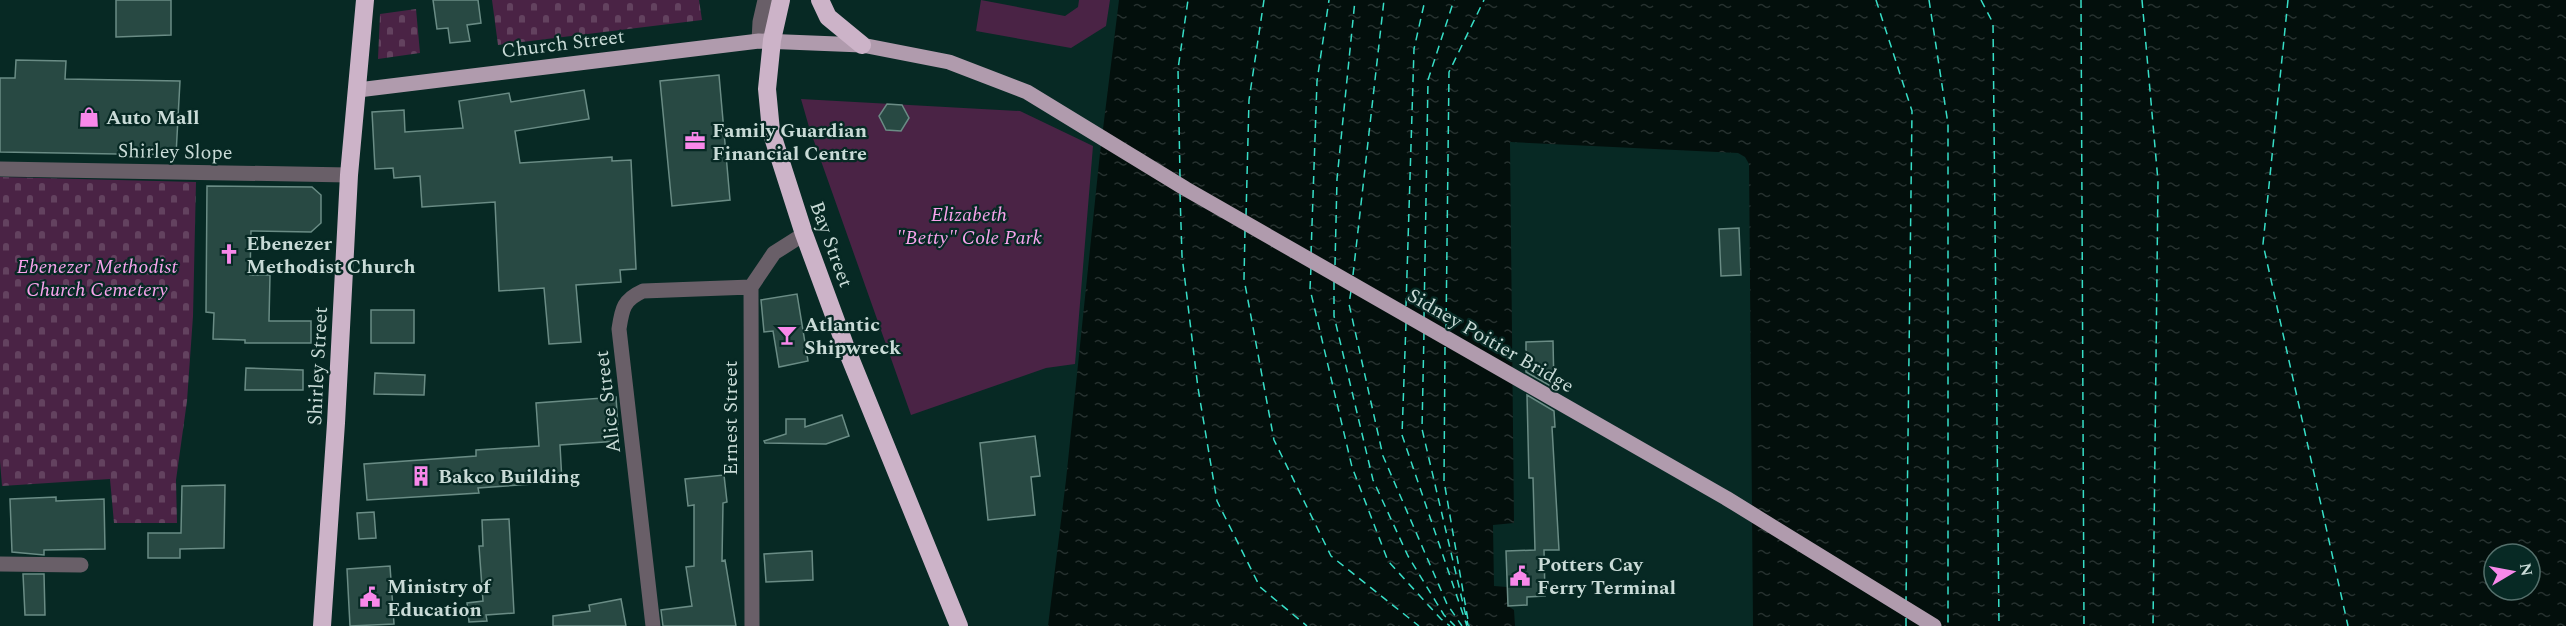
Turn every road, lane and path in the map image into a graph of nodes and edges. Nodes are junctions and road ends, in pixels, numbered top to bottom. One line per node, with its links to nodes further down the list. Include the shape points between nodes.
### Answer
1 (364, 0): 7 (highway, Shirley Street)
2 (765, 0): 5 (street, via 760,22)
3 (781, 0): 5 (highway, Bay Street)
4 (820, 0): 6 (highway, via 828,17)
5 (766, 40): 6 (main road, Church Street); 7 (main road, Church Street); 10 (highway, Bay Street, via 771,131)
6 (862, 45): 18 (main road, Sidney Poitier Bridge, via 950,62 1027,92 1196,195 1726,498)
7 (358, 90): 9 (highway, Shirley Street)
8 (0, 169): 9 (street, Shirley Slope)
9 (349, 175): 14 (highway, Shirley Street)
10 (804, 234): 11 (street, via 774,254); 17 (highway, Bay Street)
11 (751, 287): 15 (street, Alice Street, via 644,291 631,297 622,311 619,329); 16 (street, Ernest Street)
12 (0, 564): 13 (street)
13 (81, 565)
14 (322, 626)
15 (654, 626)
16 (753, 626)
17 (959, 626)
18 (1934, 626)

